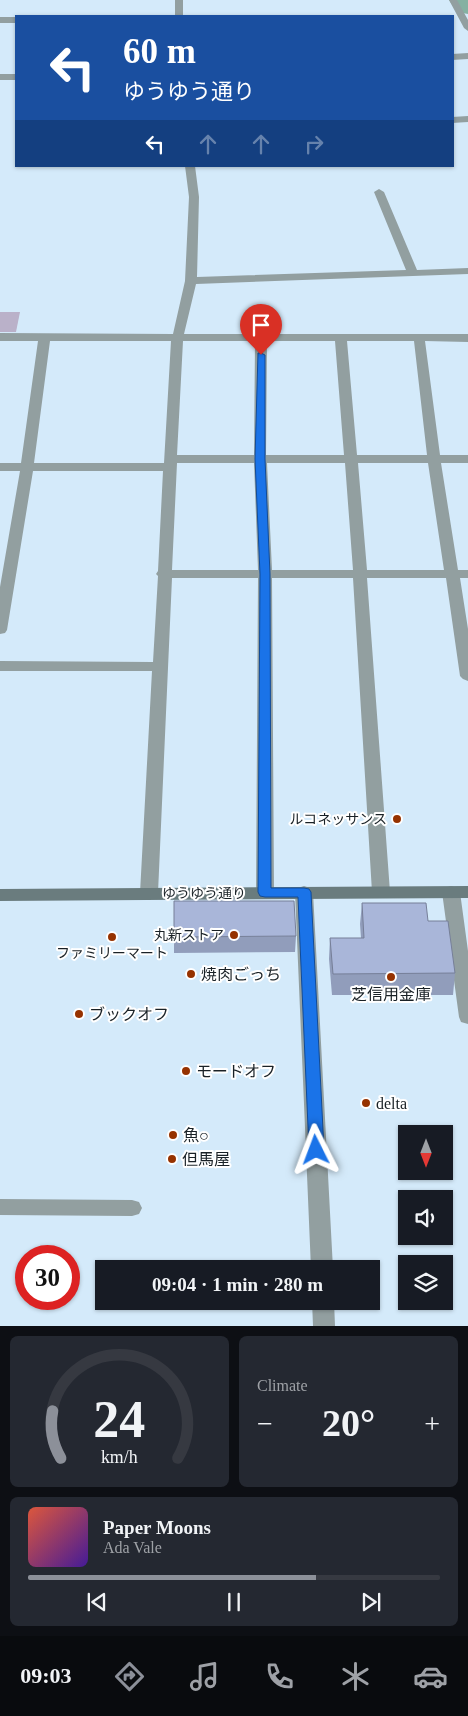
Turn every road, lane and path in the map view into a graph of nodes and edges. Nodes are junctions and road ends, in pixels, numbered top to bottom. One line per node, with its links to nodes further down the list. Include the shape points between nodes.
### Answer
1 (179, 0): 3 (street)
2 (453, 0): 4 (street)
3 (180, 15)
4 (465, 17): 7 (street)
5 (0, 20): 6 (street)
6 (15, 20)
7 (468, 28)
8 (468, 56): 9 (street)
9 (454, 57)
10 (0, 77): 11 (street)
11 (15, 77)
12 (468, 119): 13 (street)
13 (454, 120)
14 (190, 167): 18 (street, via 194,197)
15 (379, 192): 17 (street)
16 (468, 270): 17 (street)
17 (412, 272): 18 (street)
18 (191, 281): 21 (street)
19 (45, 336): 20 (street); 21 (street); 32 (street)
20 (0, 337)
21 (177, 337): 22 (street); 30 (street)
22 (261, 338): 23 (street); 26 (street)
23 (341, 338): 24 (street); 27 (street)
24 (420, 338): 25 (street); 28 (street)
25 (468, 338)
26 (260, 459): 27 (street); 30 (street); 34 (street)
27 (350, 459): 28 (street); 35 (street)
28 (434, 459): 29 (street); 36 (street)
29 (468, 459)
30 (170, 463): 32 (street); 33 (street)
31 (0, 467): 32 (street)
32 (27, 467): 37 (street)
33 (163, 574): 34 (street); 39 (street)
34 (265, 574): 35 (street); 41 (street)
35 (360, 574): 36 (street); 43 (street)
36 (461, 574): 40 (street)
37 (0, 630)
38 (0, 666): 39 (street)
39 (158, 667): 45 (street)
40 (468, 676)
41 (265, 892): 42 (street, ゆうゆう通り); 45 (street, ゆうゆう通り)
42 (304, 892): 43 (street, ゆうゆう通り); 50 (street)
43 (381, 892): 44 (street, ゆうゆう通り)
44 (460, 892): 47 (street)
45 (149, 893): 46 (street, ゆうゆう通り)
46 (0, 895)
47 (468, 1017)
48 (0, 1207): 49 (street)
49 (132, 1208)
50 (322, 1260)
51 (323, 1310): 52 (street)
52 (324, 1326)

